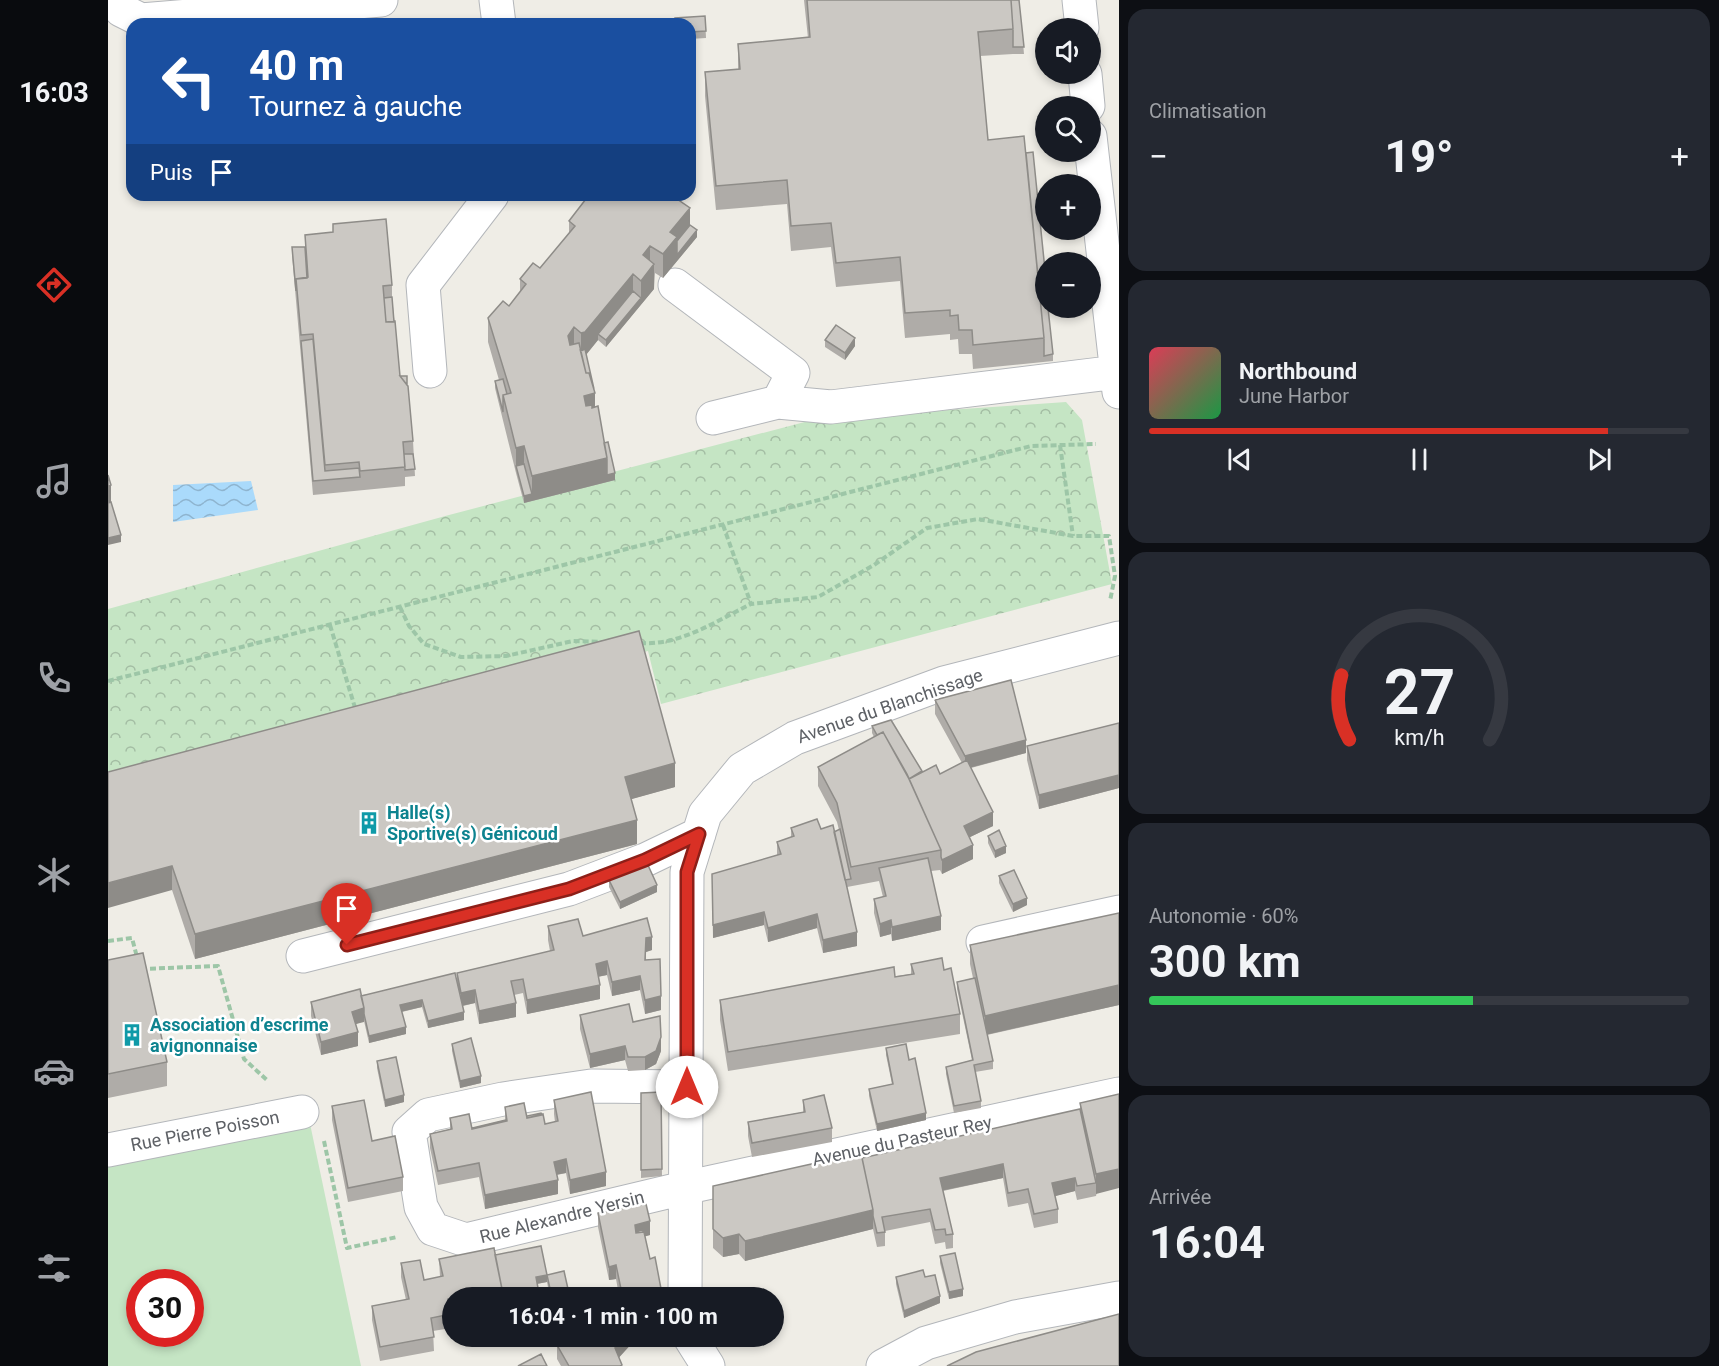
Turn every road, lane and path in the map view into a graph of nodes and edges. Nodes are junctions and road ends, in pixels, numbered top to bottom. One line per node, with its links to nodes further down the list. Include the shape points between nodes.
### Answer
1 (118, 0): 5 (street, via 121,10)
2 (381, 0): 6 (street)
3 (496, 0): 7 (street)
4 (1079, 0): 8 (street)
5 (137, 18)
6 (165, 18)
7 (498, 18)
8 (1081, 18)
9 (1093, 162): 13 (street)
10 (487, 201): 12 (street, via 423,285)
11 (675, 285): 14 (street, via 793,373)
12 (430, 371)
13 (1118, 382): 14 (street, via 831,407)
14 (778, 402): 15 (street)
15 (713, 418)
16 (1096, 444): 17 (path)
17 (1060, 445): 18 (path, via 1031,446); 19 (path)
18 (723, 525): 20 (path); 21 (path)
19 (1073, 536): 20 (path, via 978,519 927,528 818,597); 23 (path, via 1109,536 1115,576 1110,604)
20 (751, 604): 25 (path, via 686,636 655,644)
21 (400, 607): 22 (path); 24 (path, via 424,644 461,657 506,656 573,641)
22 (330, 625): 26 (path); 27 (path)
23 (1118, 639): 28 (street, Avenue du Blanchissage, via 944,683 795,738 742,769 705,814)
24 (605, 642)
25 (635, 643)
26 (108, 681)
27 (358, 719)
28 (699, 834): 32 (street, via 569,889); 33 (street, Avenue du Blanchissage, via 687,872)
29 (1119, 912): 31 (street)
30 (108, 941): 35 (path, via 132,938 141,969 218,966 244,1059)
31 (979, 943)
32 (303, 956)
33 (687, 1087): 37 (street, Avenue du Blanchissage); 38 (street, via 591,1086 428,1115 409,1132 421,1207)
34 (1119, 1094): 37 (street, Avenue du Pasteur Rey)
35 (302, 1112): 36 (street, Rue Pierre Poisson); 38 (path, via 316,1108 347,1248)
36 (108, 1150)
37 (684, 1188): 38 (street, Rue Alexandre Yersin, via 466,1240); 39 (street, Avenue du Blanchissage)
38 (433, 1229)
39 (685, 1287)
40 (1119, 1298): 43 (street, via 1004,1320 926,1343)
41 (694, 1347): 42 (street)
42 (708, 1366)
43 (883, 1366)

